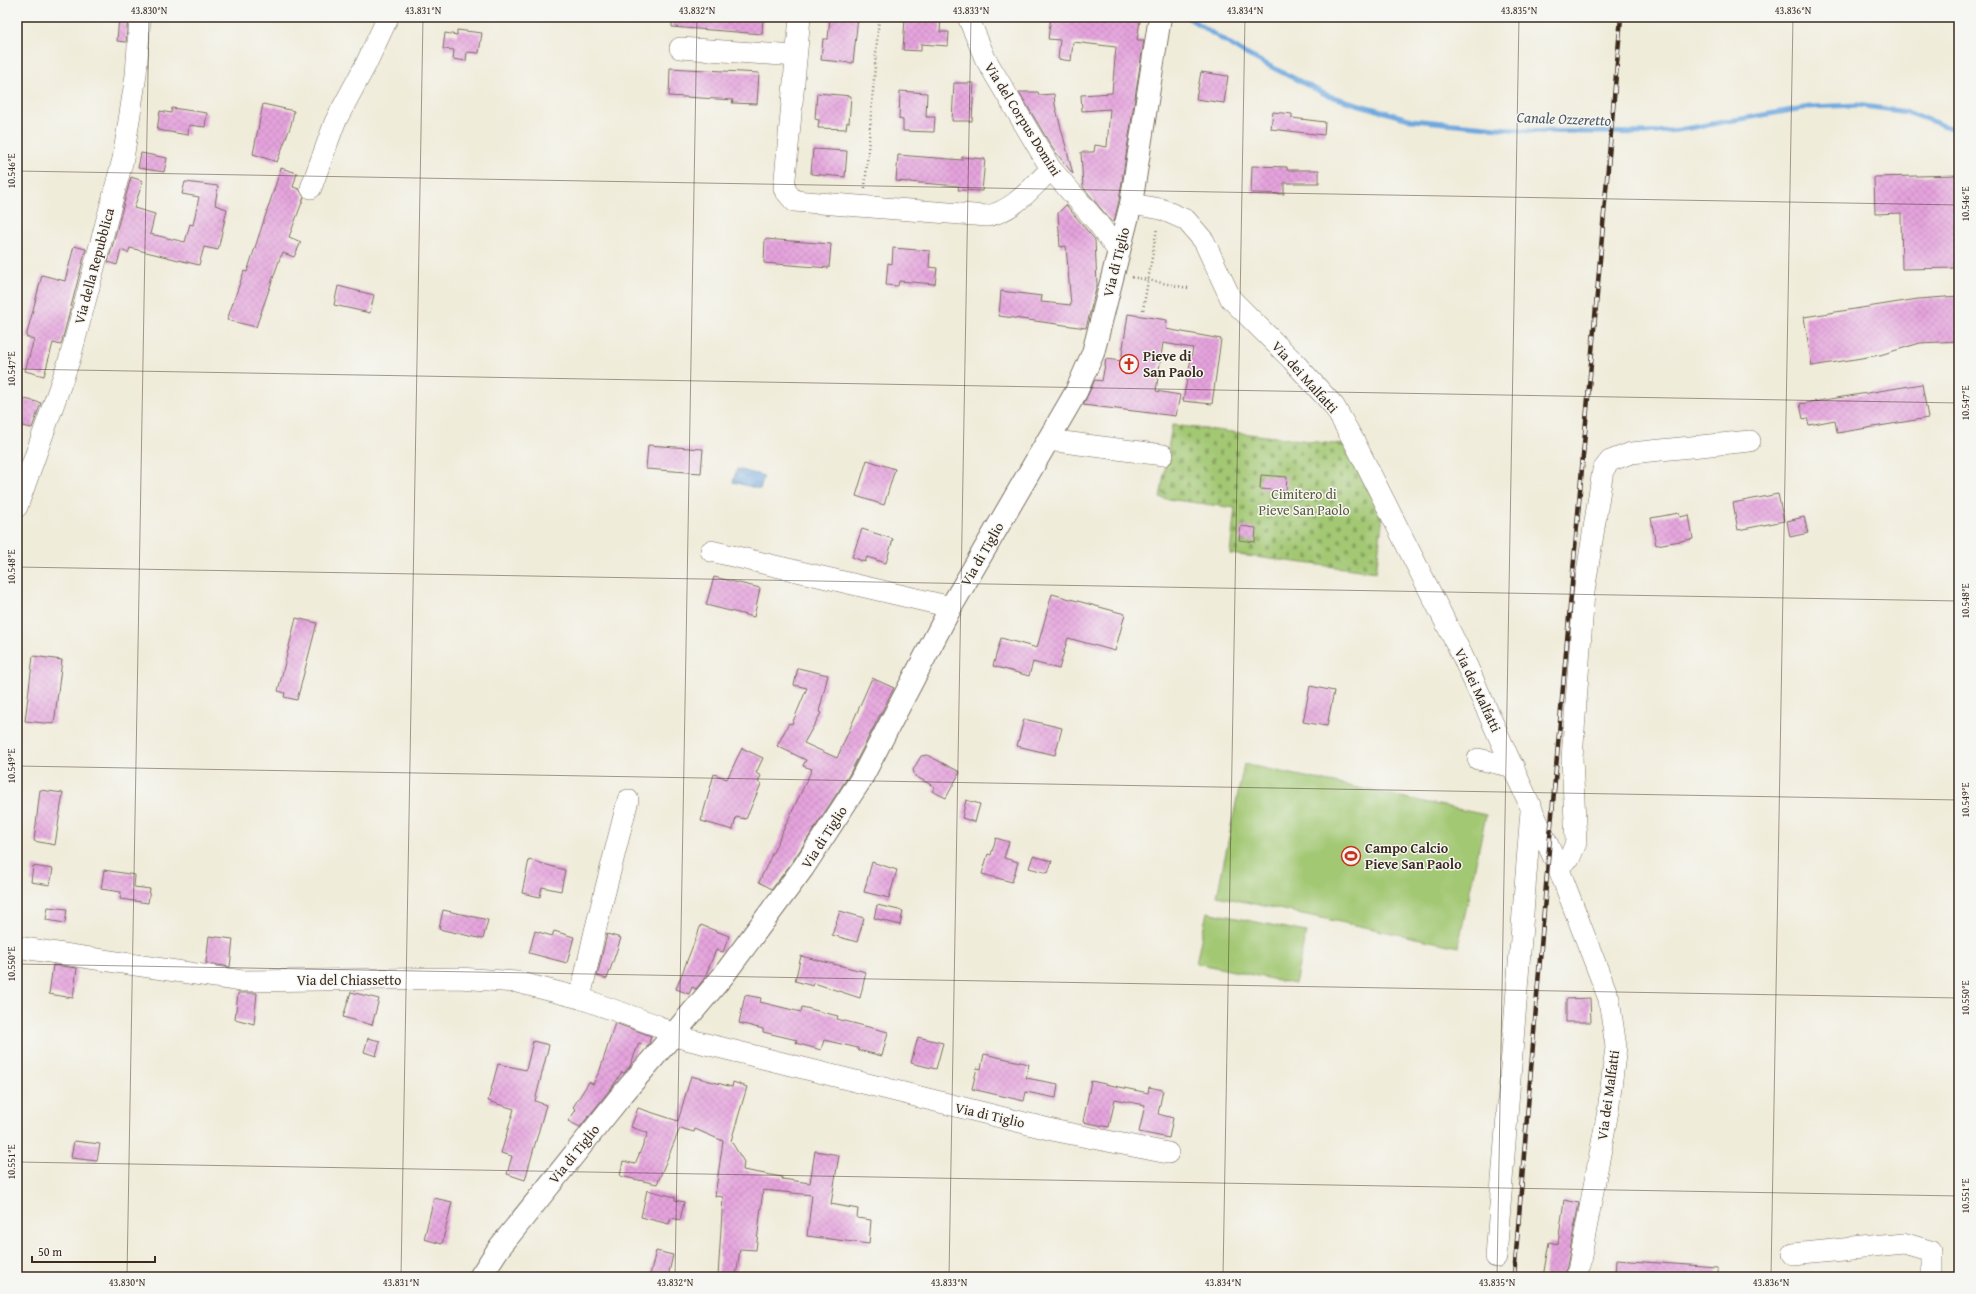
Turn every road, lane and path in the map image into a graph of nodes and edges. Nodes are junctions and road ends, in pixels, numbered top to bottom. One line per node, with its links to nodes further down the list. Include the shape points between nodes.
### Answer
1 (140, 17): 22 (street, Via della Repubblica, via 136,75 123,159 70,358)
2 (388, 17): 10 (street, via 335,122)
3 (800, 17): 8 (street)
4 (879, 17): 12 (path)
5 (968, 17): 9 (street, Via del Corpus Domini, via 985,58)
6 (1159, 21): 11 (main road, Via di Tiglio)
7 (680, 48): 8 (street)
8 (796, 56): 12 (street, via 784,189 794,200)
9 (1051, 168): 12 (street, via 1013,206 999,214 987,216); 14 (street, Via del Corpus Domini)
10 (311, 188)
11 (1131, 204): 13 (street, Via dei Malfatti); 14 (main road, Via di Tiglio)
12 (863, 205)
13 (1161, 209): 16 (path); 26 (street, Via dei Malfatti, via 1186,220 1204,241 1231,299 1334,406 1462,655)
14 (1119, 252): 15 (main road, Via di Tiglio)
15 (1114, 273): 16 (path); 19 (main road, Via di Tiglio, via 1093,352 1076,392)
16 (1148, 280): 17 (path); 18 (path)
17 (1188, 288)
18 (1143, 310)
19 (1048, 440): 21 (street); 24 (main road, Via di Tiglio)
20 (1750, 441): 29 (street, via 1631,452 1610,461 1603,470 1584,592 1572,758 1576,843 1570,857)
21 (1163, 455)
22 (17, 507)
23 (711, 551): 24 (street)
24 (951, 607): 32 (main road, Via di Tiglio, via 860,781 803,868 723,976)
25 (1478, 760): 26 (street)
26 (1514, 767): 28 (street, Via dei Malfatti)
27 (628, 800): 31 (street, via 596,923)
28 (1532, 808): 29 (street, Via dei Malfatti); 35 (street)
29 (1558, 867): 37 (street, Via dei Malfatti, via 1609,999 1616,1047 1608,1111)
30 (17, 947): 31 (street, Via del Chiassetto, via 242,981 459,978 517,982)
31 (580, 998): 32 (street, Via del Chiassetto, via 656,1025)
32 (674, 1036): 33 (street, Via di Tiglio, via 1049,1129); 36 (main road, Via di Tiglio, via 612,1107 499,1248)
33 (1168, 1153)
34 (1793, 1254): 38 (street, via 1903,1242 1930,1251)
35 (1496, 1257)
36 (480, 1277)
37 (1577, 1277)
38 (1930, 1277)

